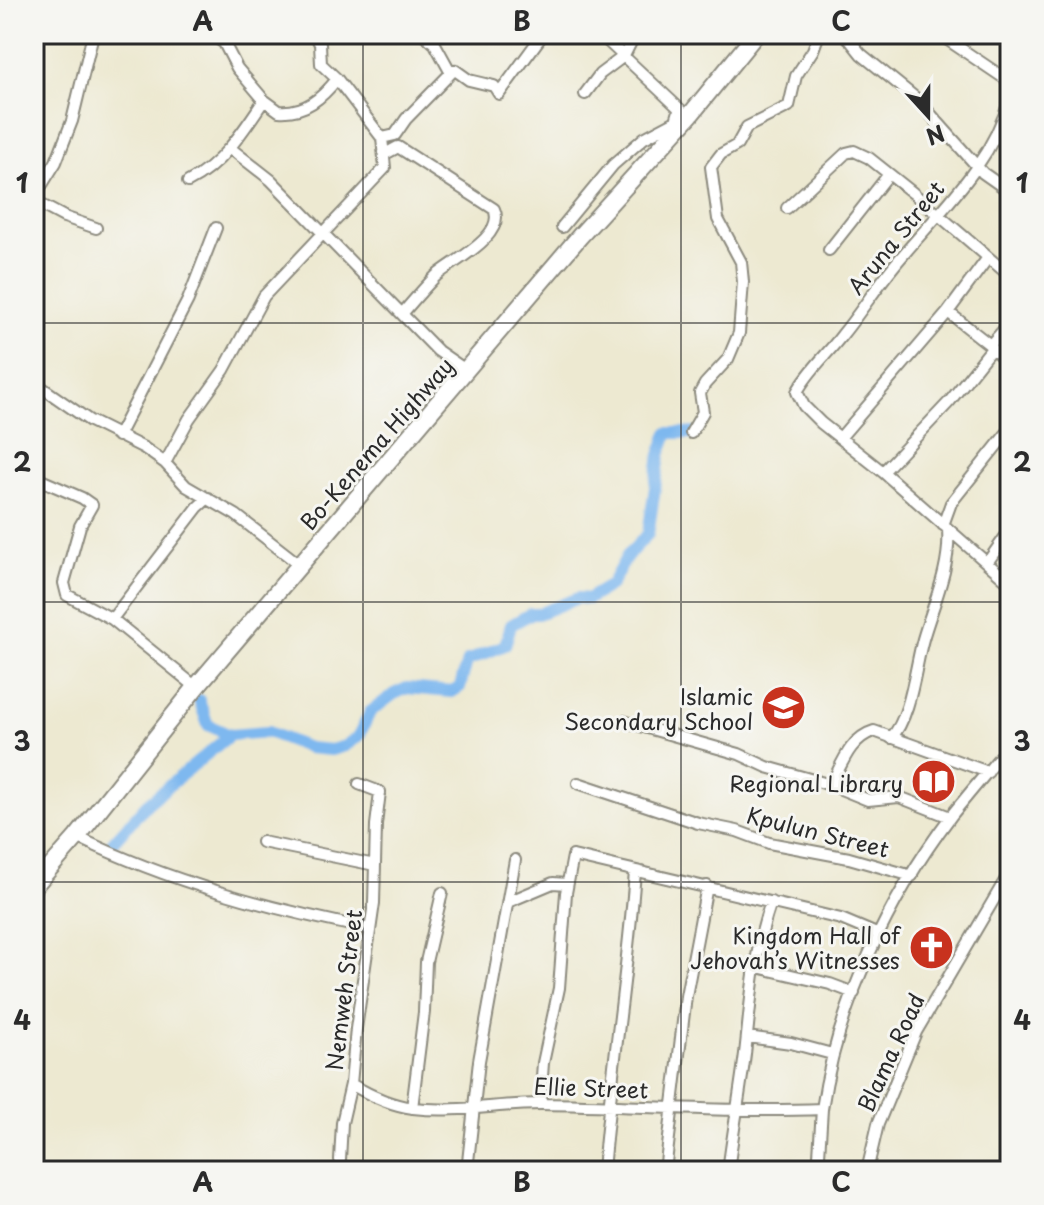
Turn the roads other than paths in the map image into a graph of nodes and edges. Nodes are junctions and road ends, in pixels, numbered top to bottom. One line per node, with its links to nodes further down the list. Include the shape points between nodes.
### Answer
1 (93, 34): 30 (street, via 72,121)
2 (315, 34): 14 (street, via 321,64)
3 (424, 34): 13 (street)
4 (543, 34): 13 (street, via 499,94 494,86 455,70)
5 (600, 34): 12 (street)
6 (635, 34): 12 (street)
7 (756, 34): 19 (highway, Bo-Kenema Highway)
8 (819, 34): 47 (street, via 796,76 789,106 747,127 737,145 711,167 718,219 741,262 743,282 739,333 728,359 700,393 703,412)
9 (845, 34): 26 (street, via 861,54 918,100)
10 (939, 34): 15 (street)
11 (218, 36): 18 (street)
12 (624, 56): 16 (street); 19 (street)
13 (451, 73): 20 (street)
14 (337, 79): 18 (street, via 323,96 298,110 279,111); 21 (street)
15 (1010, 82)
16 (585, 94)
17 (1010, 98): 26 (street, Aruna Street)
18 (264, 100): 23 (street)
19 (685, 113): 33 (street, via 613,165); 45 (highway, Bo-Kenema Highway)
20 (395, 135): 21 (street); 22 (street)
21 (382, 138): 25 (street)
22 (398, 147): 25 (street); 41 (street, via 494,209 496,222)
23 (230, 148): 28 (street); 36 (street, via 271,180)
24 (34, 154): 30 (street, via 39,170)
25 (385, 154): 36 (street, via 385,168)
26 (979, 167): 29 (street); 32 (street, Aruna Street)
27 (889, 174): 31 (street, via 850,151); 32 (street); 37 (street)
28 (188, 182)
29 (1010, 192)
30 (35, 198): 34 (street, via 64,217)
31 (787, 208)
32 (938, 215): 38 (street); 50 (street, Aruna Street, via 797,392 804,406)
33 (562, 227)
34 (96, 228)
35 (216, 228): 49 (street, via 188,300)
36 (323, 234): 41 (street); 51 (street, via 264,296)
37 (829, 250)
38 (987, 259): 39 (street); 40 (street)
39 (1010, 276)
40 (948, 312): 43 (street); 50 (street)
41 (402, 314): 45 (street, via 438,351)
42 (1010, 323): 43 (street)
43 (991, 346): 44 (street); 52 (street, via 950,401)
44 (1010, 364)
45 (467, 371): 58 (highway, Bo-Kenema Highway)
46 (34, 382): 49 (street)
47 (691, 433)
48 (1006, 434): 55 (street, via 951,503)
49 (118, 436): 51 (street)
50 (840, 438): 52 (street)
51 (165, 463): 54 (street, via 186,486)
52 (883, 472): 55 (street)
53 (34, 477): 60 (street, via 92,505 80,526 64,589 75,601)
54 (208, 498): 58 (street); 60 (street)
55 (946, 527): 57 (street); 63 (street, via 946,560 911,694)
56 (1010, 530): 57 (street)
57 (987, 563): 59 (street)
58 (300, 565): 61 (highway, Bo-Kenema Highway)
59 (1010, 583)
60 (112, 619): 61 (street)
61 (196, 687): 70 (highway, Bo-Kenema Highway)
62 (623, 721): 68 (street)
63 (891, 738): 65 (street); 68 (street, via 874,731 862,735)
64 (1010, 745): 65 (street)
65 (988, 772): 69 (street)
66 (578, 783): 76 (street, Kpulun Street, via 769,843)
67 (359, 784): 73 (street, Nemweh Street, via 380,792)
68 (831, 785): 69 (street, via 868,800 899,797)
69 (950, 817): 76 (street)
70 (77, 837): 78 (highway, Bo-Kenema Highway); 83 (street, via 206,889)
71 (262, 842): 73 (street)
72 (515, 860): 81 (street)
73 (375, 865): 83 (street, Nemweh Street)
74 (635, 871): 77 (street, via 573,856); 79 (street); 92 (street)
75 (1010, 872): 103 (street, Blama Road, via 916,1032 872,1142)
76 (912, 876): 84 (street)
77 (567, 884): 81 (street, via 553,883); 90 (street, via 559,988)
78 (34, 886)
79 (707, 886): 82 (street); 94 (street)
80 (442, 893): 93 (street, via 426,962)
81 (508, 902): 91 (street)
82 (771, 902): 84 (street, via 841,919); 85 (street)
83 (370, 929): 89 (street, Nemweh Street)
84 (879, 935): 86 (street)
85 (753, 966): 86 (street); 87 (street)
86 (854, 993): 88 (street)
87 (747, 1037): 88 (street); 96 (street)
88 (832, 1054): 95 (street)
89 (351, 1084): 93 (street, Ellie Street); 97 (street, Nemweh Street)
90 (540, 1104): 91 (street, Ellie Street); 92 (street, Ellie Street)
91 (473, 1107): 93 (street, Ellie Street); 98 (street)
92 (608, 1107): 94 (street, Ellie Street); 99 (street)
93 (412, 1108)
94 (671, 1109): 96 (street, Ellie Street); 100 (street)
95 (822, 1109): 96 (street, Ellie Street); 102 (street)
96 (735, 1110): 101 (street)
97 (340, 1160)
98 (467, 1171)
99 (603, 1171)
100 (665, 1171)
101 (728, 1171)
102 (818, 1171)
103 (867, 1171)

